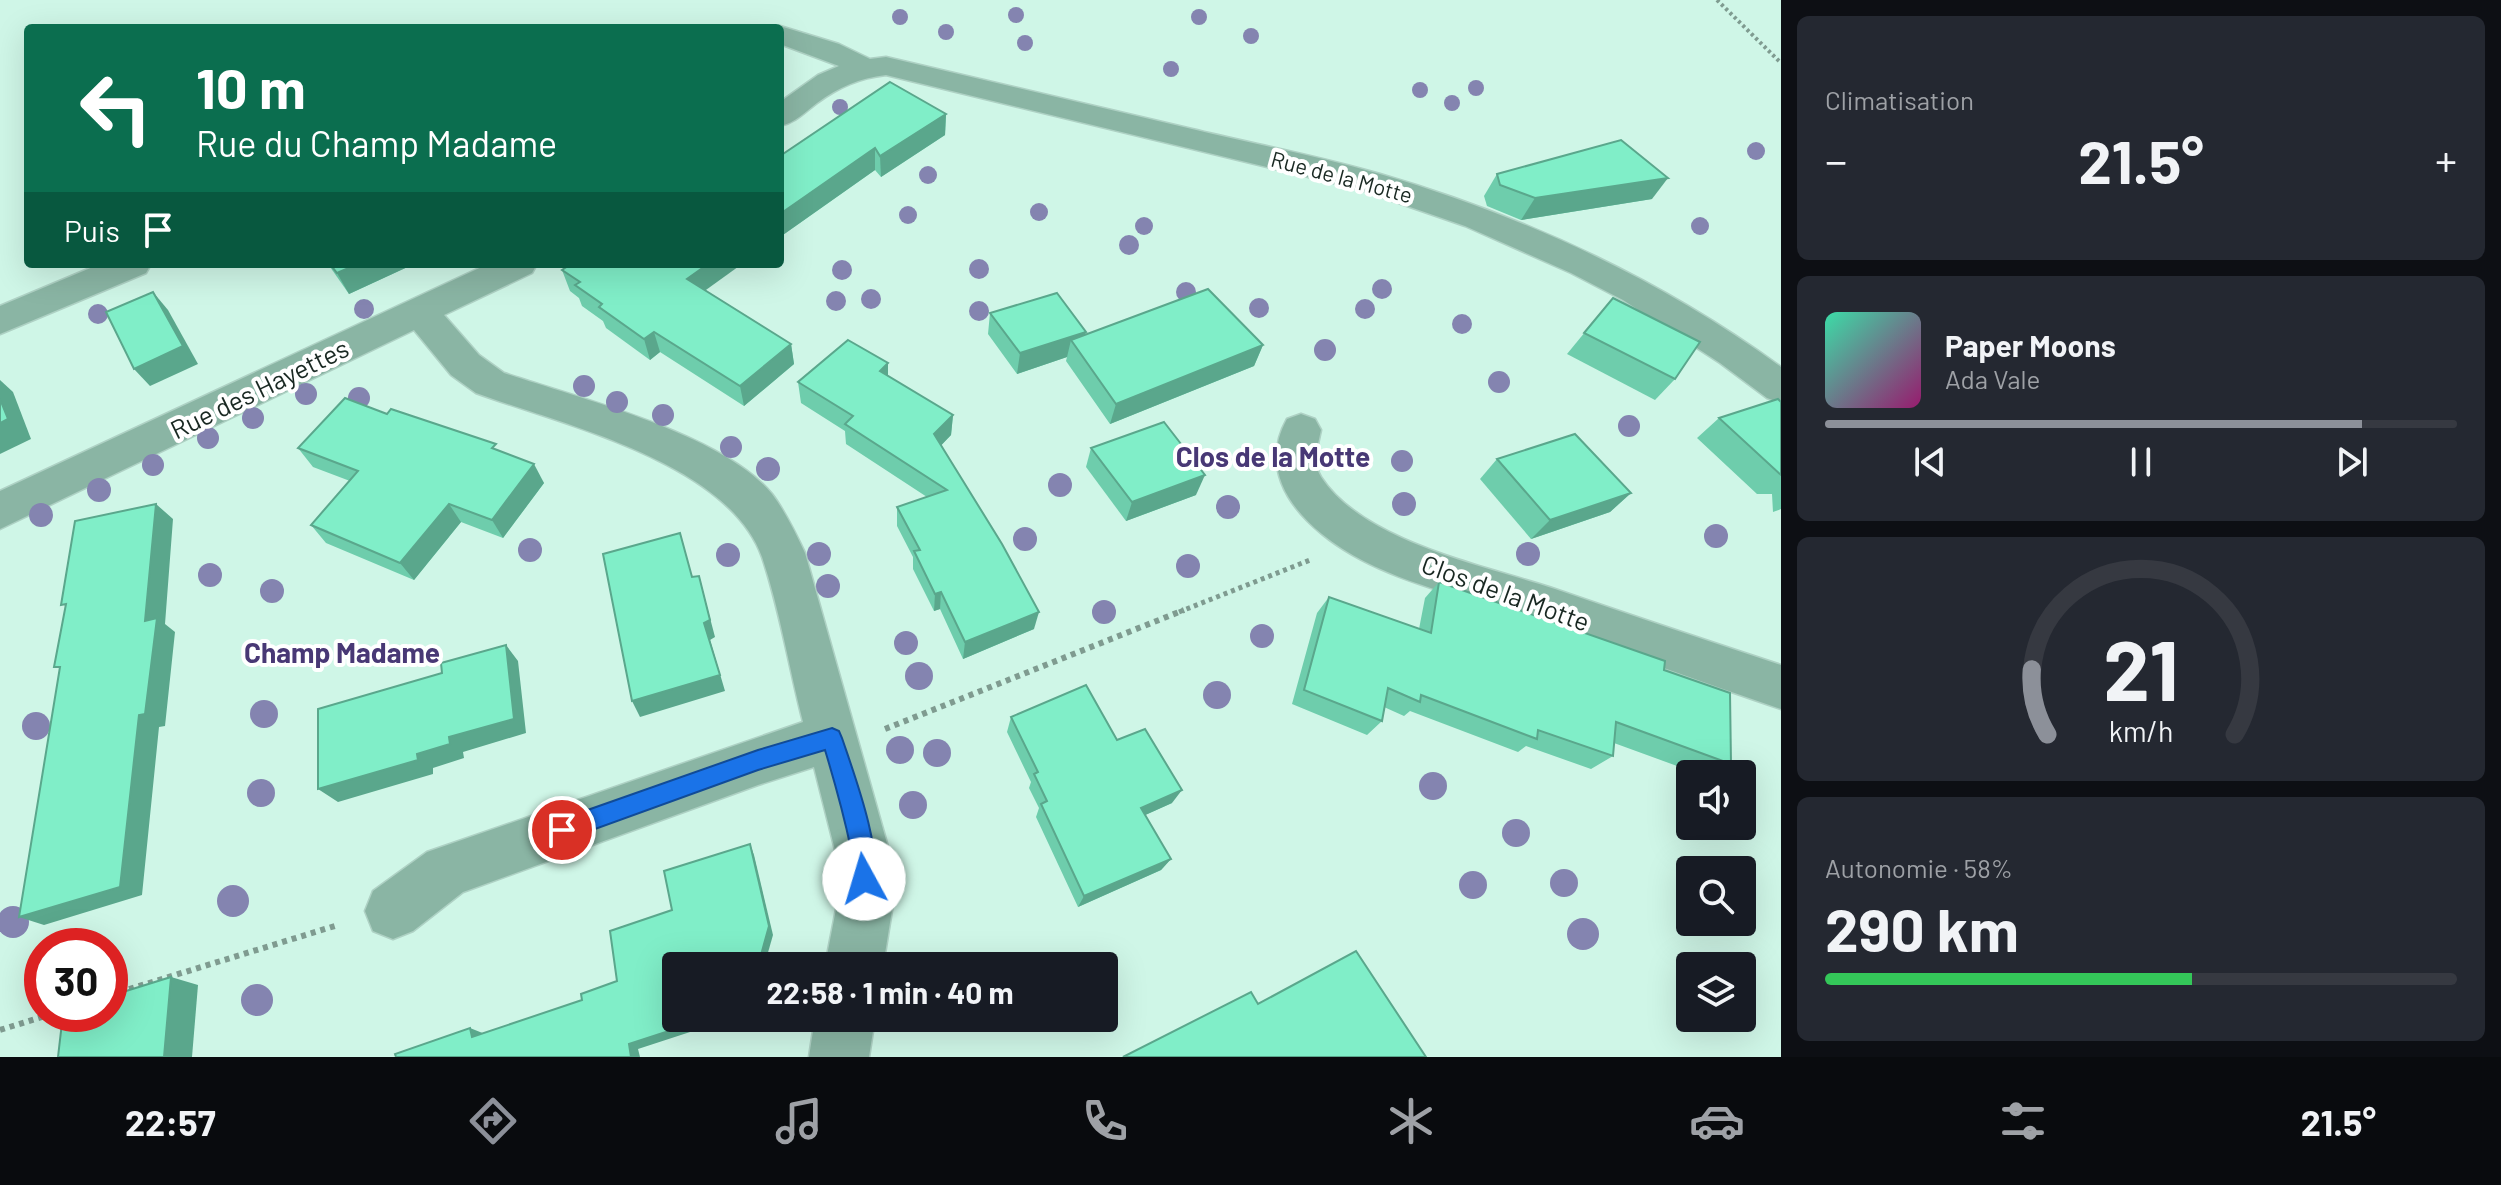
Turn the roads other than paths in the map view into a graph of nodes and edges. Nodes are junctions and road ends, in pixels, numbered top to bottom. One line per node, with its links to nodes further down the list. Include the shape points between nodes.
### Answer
1 (784, 36): 2 (street)
2 (864, 67): 3 (street, via 826,82); 8 (street, Rue de la Motte, via 886,66 1445,204 1607,274 1680,317)
3 (784, 114)
4 (124, 268): 7 (street)
5 (511, 268): 6 (street, Rue des Hayettes)
6 (420, 312): 10 (street, Rue des Hayettes); 12 (street, via 465,365 490,383 667,445 721,474 756,506 783,553)
7 (0, 321)
8 (1781, 388)
9 (1301, 430): 11 (street, Clos de la Motte, via 1293,453 1299,477 1320,507 1357,535 1419,562)
10 (0, 511)
11 (1781, 687)
12 (832, 738): 13 (street, via 446,871); 14 (street, via 863,854 865,904)
13 (393, 911)
14 (856, 952)
15 (843, 1032): 16 (street)
16 (839, 1057)

